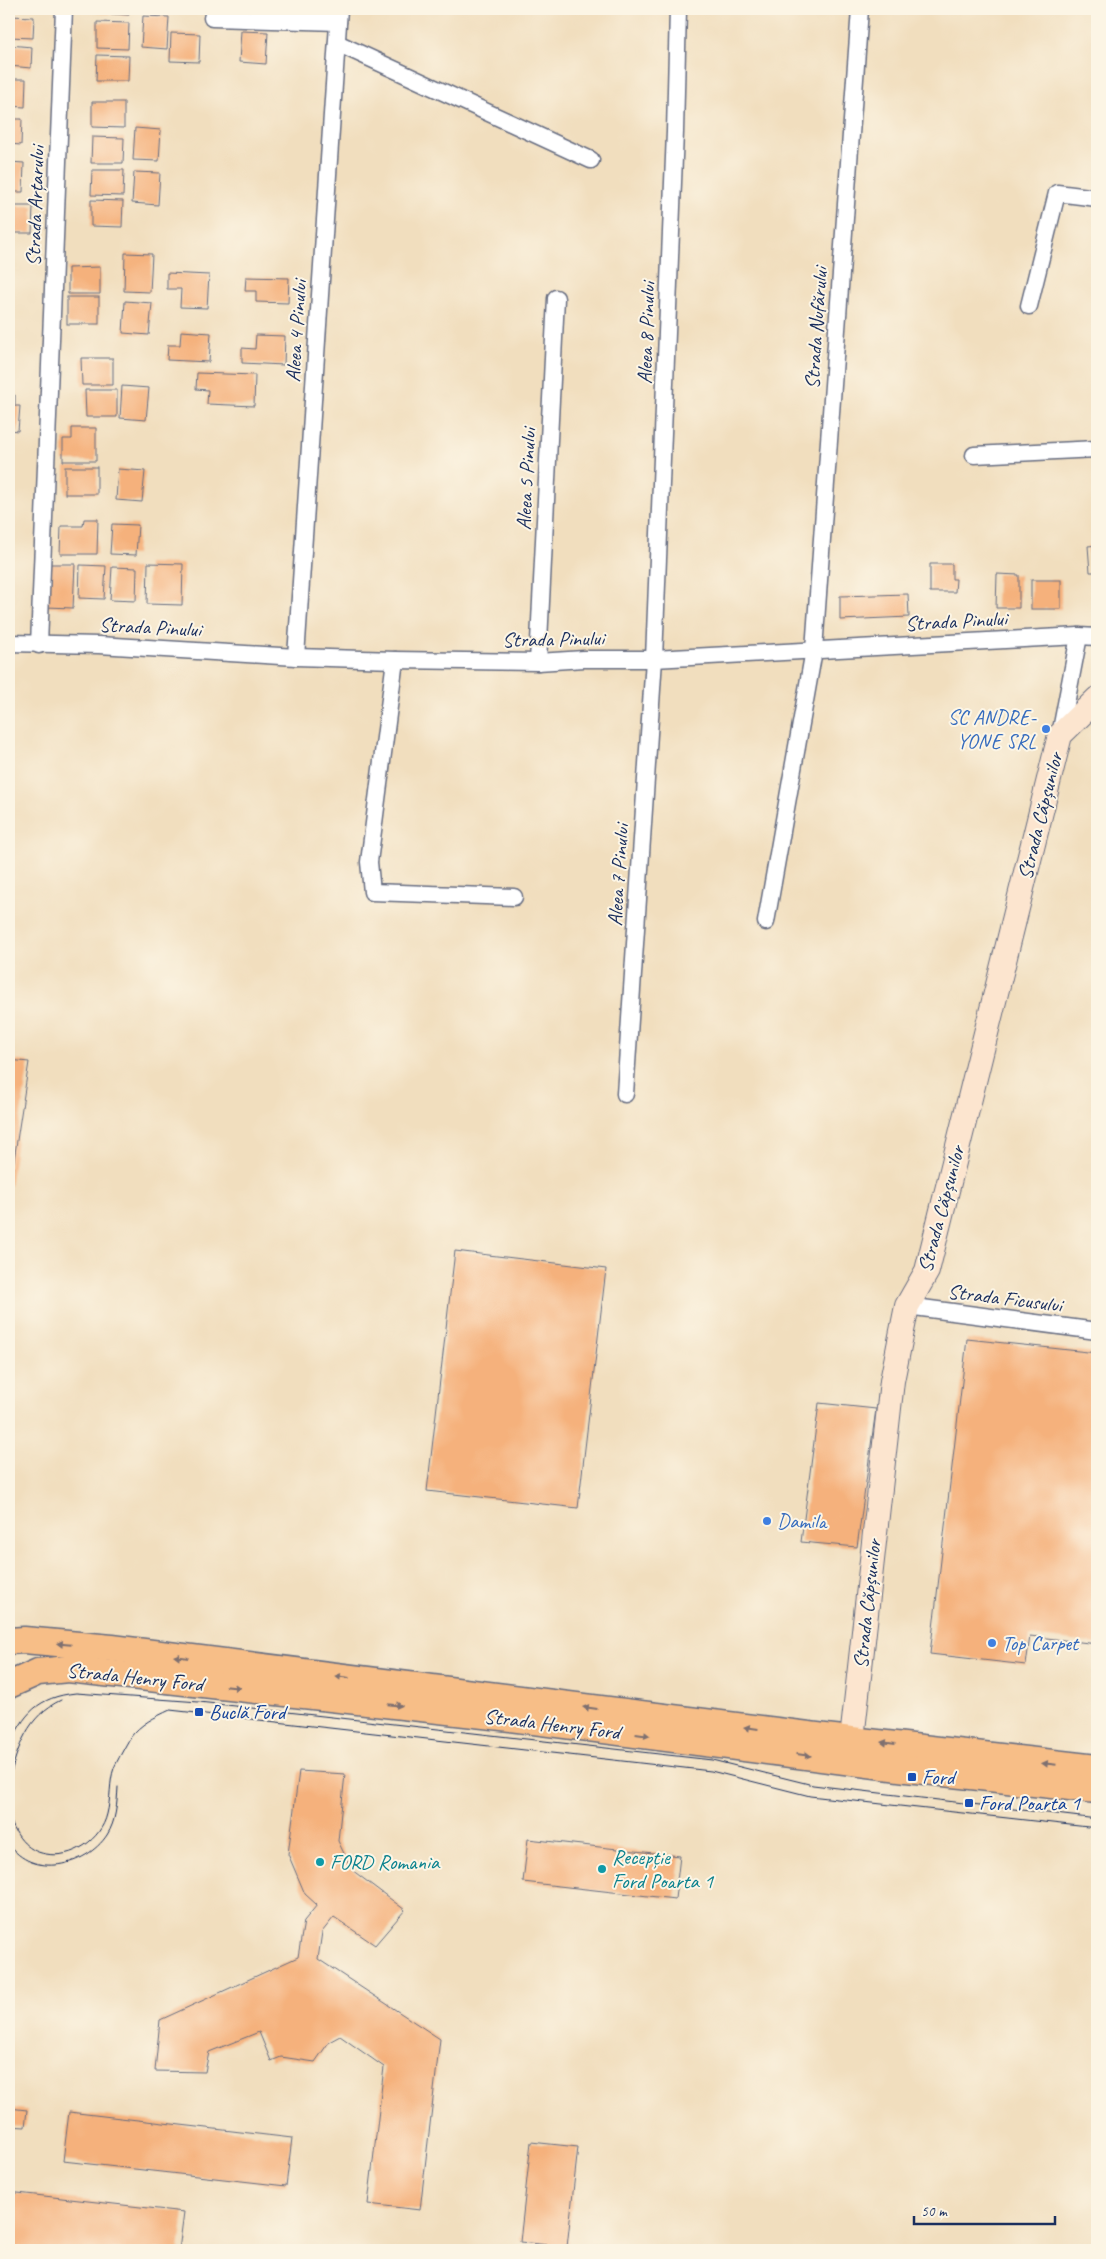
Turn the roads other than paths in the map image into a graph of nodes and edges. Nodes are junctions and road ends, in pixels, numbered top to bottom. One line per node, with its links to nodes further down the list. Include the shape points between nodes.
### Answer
1 (64, 9): 16 (street, Strada Arțarului)
2 (678, 9): 19 (street, Aleea 8 Pinului)
3 (860, 9): 17 (street, Strada Nufărului)
4 (338, 15): 5 (street); 6 (street, Aleea 4 Pinului)
5 (212, 18)
6 (337, 43): 7 (street); 18 (street, Aleea 4 Pinului)
7 (591, 160)
8 (1097, 198): 10 (street, via 1057,193)
9 (556, 298): 21 (street, Aleea 5 Pinului)
10 (1029, 306)
11 (1097, 449): 12 (street)
12 (974, 455)
13 (1079, 636): 14 (street, Strada Pinului); 17 (street, Strada Pinului); 23 (street)
14 (1097, 637)
15 (9, 643): 16 (street, Strada Pinului)
16 (39, 645): 18 (street, Strada Pinului)
17 (814, 650): 19 (street, Strada Pinului); 25 (street, Strada Nufărului)
18 (296, 657): 20 (street, Strada Pinului)
19 (654, 659): 21 (street, Strada Pinului); 26 (street, Aleea 7 Pinului)
20 (395, 660): 21 (street, Strada Pinului); 24 (street, via 369,862 372,892)
21 (538, 662)
22 (1097, 699): 23 (street, Strada Căpșunilor)
23 (1060, 735): 27 (street, Strada Căpșunilor, via 927,1271)
24 (514, 896)
25 (766, 922)
26 (625, 1094)
27 (907, 1306): 28 (street, Strada Ficusului); 31 (street, Strada Căpșunilor, via 892,1381)
28 (1097, 1331)
29 (9, 1641): 31 (main road, Strada Henry Ford, one-way to 29, via 112,1648)
30 (9, 1685): 33 (main road, Strada Henry Ford, one-way to 33, via 38,1672 68,1669 528,1720)
31 (852, 1739): 32 (main road, Strada Henry Ford, one-way to 31)
32 (1097, 1768)
33 (1097, 1790)

